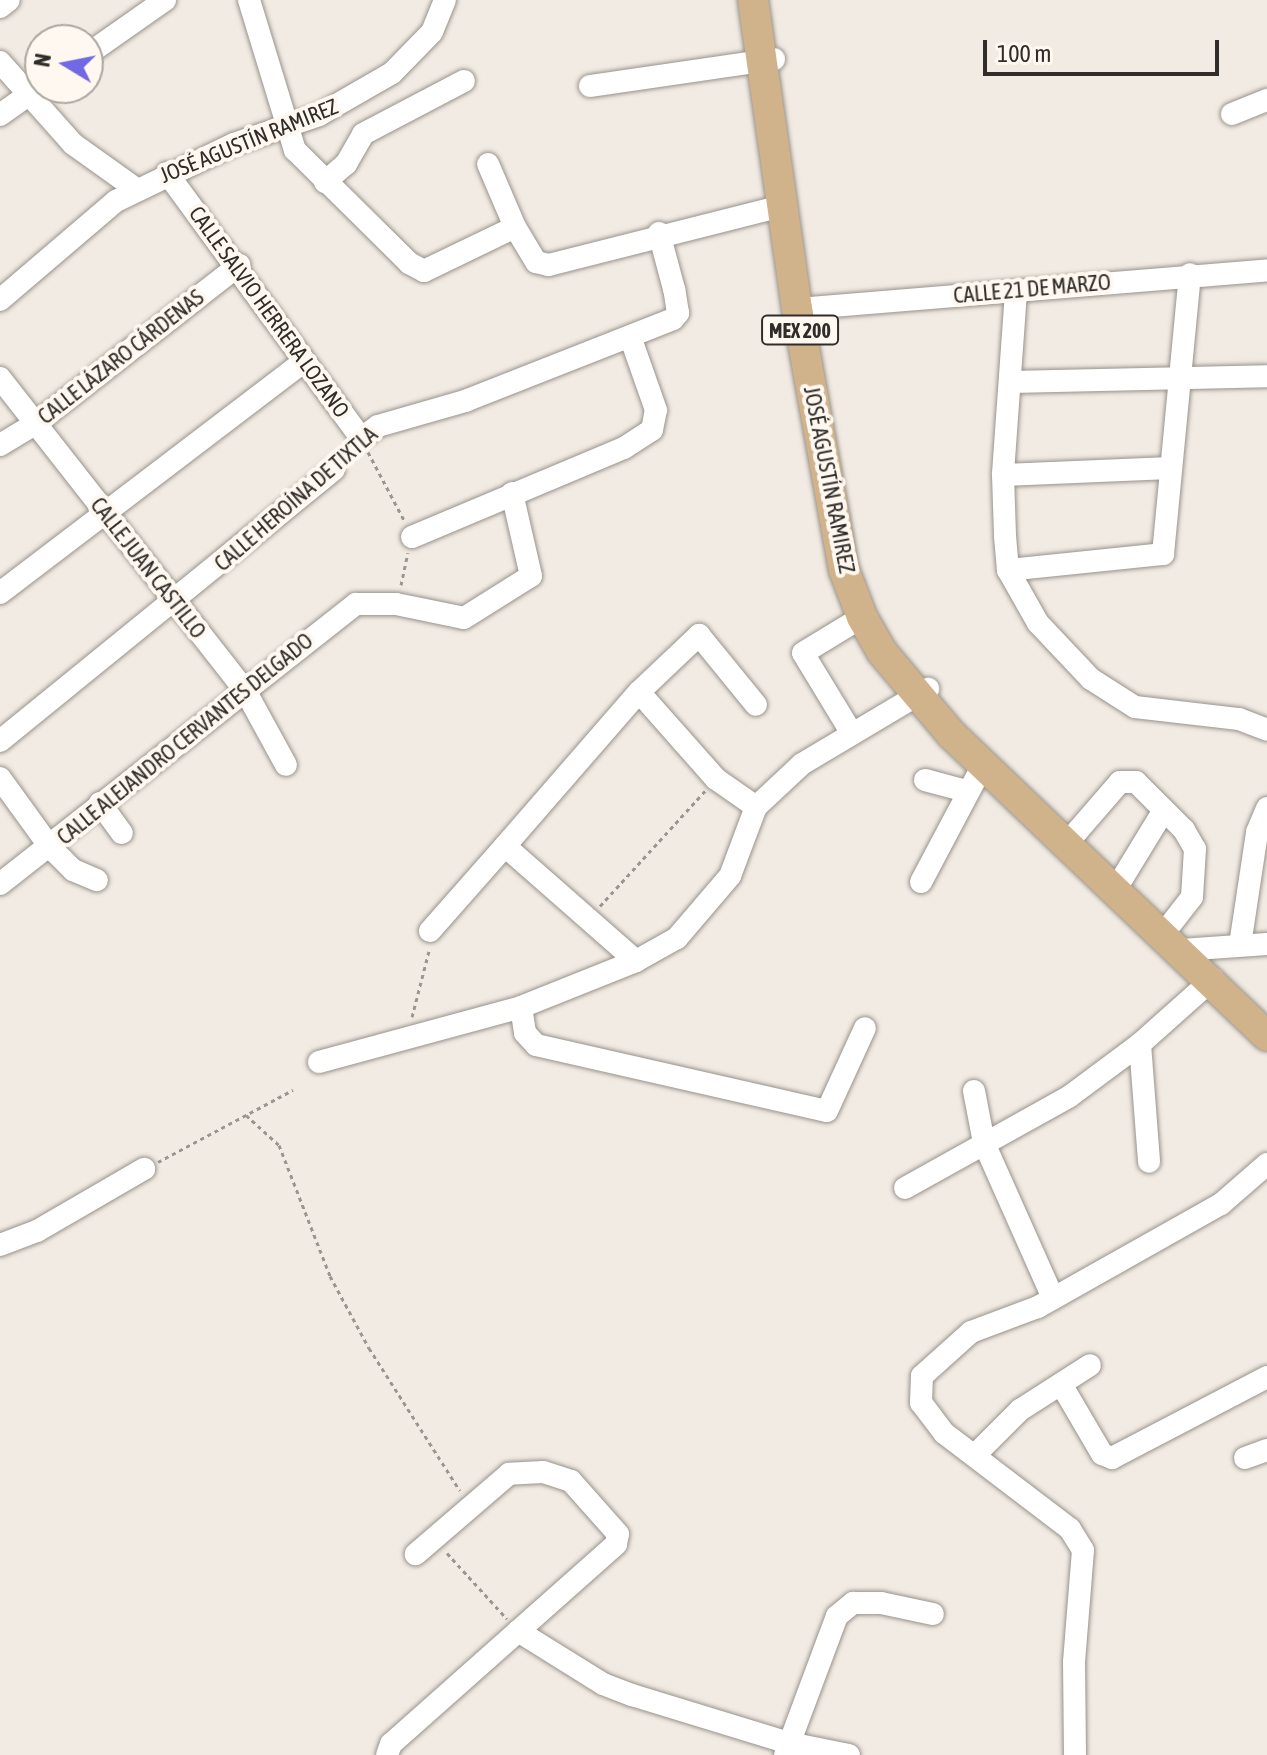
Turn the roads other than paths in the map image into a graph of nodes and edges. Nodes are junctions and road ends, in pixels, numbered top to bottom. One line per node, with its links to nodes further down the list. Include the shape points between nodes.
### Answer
1 (9, 0): 7 (street)
2 (165, 0): 8 (street)
3 (249, 0): 19 (street)
4 (445, 0): 19 (street, JOSÉ AGUSTÍN RAMIREZ, via 432,32 392,73 319,115)
5 (753, 0): 9 (main road, JOSÉ AGUSTÍN RAMIREZ / MEX 200)
6 (766, 0): 9 (main road, JOSÉ AGUSTÍN RAMIREZ / MEX 200)
7 (0, 7)
8 (104, 43)
9 (767, 60): 13 (street); 24 (main road, JOSÉ AGUSTÍN RAMIREZ / MEX 200); 32 (main road, JOSÉ AGUSTÍN RAMIREZ / MEX 200)
10 (0, 62): 12 (street)
11 (464, 81): 22 (street, via 363,134 346,164)
12 (24, 82)
13 (590, 86)
14 (24, 98): 18 (street)
15 (1267, 100): 17 (street)
16 (44, 104): 23 (street, via 73,144)
17 (1232, 114)
18 (0, 115)
19 (285, 125): 21 (street, JOSÉ AGUSTÍN RAMIREZ); 22 (street, via 295,150)
20 (488, 164): 25 (street)
21 (167, 173): 23 (street, JOSÉ AGUSTÍN RAMIREZ); 27 (street, CALLE SALVIO HERRERA LOZANO)
22 (325, 182): 25 (street, via 409,263 424,271)
23 (136, 189): 31 (street, JOSÉ AGUSTÍN RAMIREZ)
24 (783, 206): 26 (street); 32 (main road, JOSÉ AGUSTÍN RAMIREZ / MEX 200)
25 (515, 227): 26 (street, via 536,262 549,265)
26 (659, 233): 33 (street, CALLE HEROÍNA DE TIXTLA, via 678,313)
27 (239, 265): 34 (street, CALLE SALVIO HERRERA LOZANO); 39 (street, CALLE LÁZARO CÁRDENAS)
28 (1267, 270): 29 (street, CALLE 21 DE MARZO)
29 (1190, 274): 30 (street, CALLE 21 DE MARZO); 37 (street)
30 (1016, 292): 32 (street, CALLE 21 DE MARZO); 38 (street)
31 (0, 300)
32 (805, 307): 51 (main road, JOSÉ AGUSTÍN RAMIREZ / MEX 200, via 844,570); 54 (main road, JOSÉ AGUSTÍN RAMIREZ / MEX 200, via 857,567 887,639)
33 (630, 336): 40 (street, CALLE HEROÍNA DE TIXTLA, via 465,401 378,426); 45 (street, via 656,410 652,430 624,448)
34 (304, 361): 40 (street, CALLE SALVIO HERRERA LOZANO); 46 (street)
35 (1266, 377): 37 (street)
36 (0, 378): 39 (street, CALLE JUAN CASTILLO)
37 (1178, 378): 38 (street); 42 (street)
38 (1011, 382): 44 (street)
39 (35, 424): 41 (street, CALLE LÁZARO CÁRDENAS); 46 (street, CALLE JUAN CASTILLO)
40 (361, 438)
41 (0, 445)
42 (1171, 468): 44 (street); 48 (street, via 1163,554)
43 (334, 470): 50 (street, CALLE HEROÍNA DE TIXTLA)
44 (1003, 475): 48 (street)
45 (512, 493): 47 (street); 52 (street, CALLE ALEJANDRO CERVANTES DELGADO, via 531,576 464,618 396,604 356,604)
46 (104, 513): 49 (street); 50 (street, CALLE JUAN CASTILLO)
47 (412, 537)
48 (1008, 570): 56 (street, via 1038,623 1091,679 1135,707 1239,719)
49 (0, 593)
50 (174, 603): 52 (street, CALLE JUAN CASTILLO); 58 (street, CALLE HEROÍNA DE TIXTLA)
51 (862, 617): 54 (main road, JOSÉ AGUSTÍN RAMIREZ / MEX 200); 57 (street, via 803,653)
52 (246, 692): 59 (street, CALLE JUAN CASTILLO); 64 (street, CALLE ALEJANDRO CERVANTES DELGADO)
53 (639, 692): 55 (street, via 699,635); 65 (street, via 716,779); 70 (street)
54 (923, 693): 57 (street); 60 (main road, JOSÉ AGUSTÍN RAMIREZ / MEX 200); 69 (main road, JOSÉ AGUSTÍN RAMIREZ / MEX 200)
55 (756, 705)
56 (1267, 730)
57 (851, 732): 65 (street, via 802,764)
58 (0, 741)
59 (286, 765)
60 (983, 765): 63 (street); 69 (main road, JOSÉ AGUSTÍN RAMIREZ / MEX 200)
61 (0, 778): 71 (street, CALLE ALEJANDRO CERVANTES DELGADO)
62 (925, 780): 63 (street)
63 (966, 791): 74 (street)
64 (100, 803): 68 (street); 71 (street, CALLE ALEJANDRO CERVANTES DELGADO)
65 (756, 807): 80 (street, via 730,876 677,938)
66 (1267, 808): 79 (street, via 1257,832)
67 (1164, 810): 69 (street, via 1126,779); 72 (street); 77 (street, via 1184,830 1196,858)
68 (122, 833)
69 (1073, 836): 72 (main road, JOSÉ AGUSTÍN RAMIREZ / MEX 200)
70 (505, 846): 76 (street); 80 (street)
71 (50, 847): 73 (street, via 73,870); 75 (street)
72 (1120, 879): 77 (main road, JOSÉ AGUSTÍN RAMIREZ / MEX 200)
73 (97, 880)
74 (921, 882)
75 (0, 884)
76 (430, 931)
77 (1182, 937): 79 (street); 81 (main road, JOSÉ AGUSTÍN RAMIREZ / MEX 200); 83 (main road, JOSÉ AGUSTÍN RAMIREZ / MEX 200)
78 (1267, 944): 79 (street)
79 (1240, 945)
80 (636, 961): 82 (street)
81 (1213, 979): 85 (main road, JOSÉ AGUSTÍN RAMIREZ / MEX 200); 86 (street)
82 (521, 1007): 84 (street, via 525,1033 536,1045 827,1111); 87 (street)
83 (1267, 1013)
84 (865, 1028)
85 (1267, 1036)
86 (1140, 1044): 89 (street, via 1070,1096); 90 (street)
87 (319, 1062)
88 (974, 1091): 89 (street)
89 (984, 1143): 93 (street); 95 (street)
90 (1149, 1162)
91 (1267, 1164): 95 (street, via 1221,1204)
92 (144, 1169): 94 (street, via 37,1231)
93 (905, 1188)
94 (0, 1245)
95 (1053, 1298): 100 (street, via 971,1332 922,1376 921,1403 944,1433)
96 (1090, 1365): 98 (street)
97 (1267, 1377): 98 (street, via 1112,1458 1102,1454)
98 (1061, 1384): 100 (street, via 1020,1410)
99 (1267, 1450): 101 (street)
100 (975, 1455): 108 (street, via 1070,1529 1083,1550 1074,1662)
101 (1245, 1458)
102 (416, 1554): 104 (street, via 509,1474 543,1472 571,1481 618,1534 616,1544)
103 (933, 1614): 105 (street, via 853,1603 837,1616)
104 (518, 1631): 105 (street, via 603,1684); 106 (street, via 391,1744)
105 (787, 1749): 107 (street)
106 (387, 1755)
107 (849, 1755)
108 (1075, 1755)

